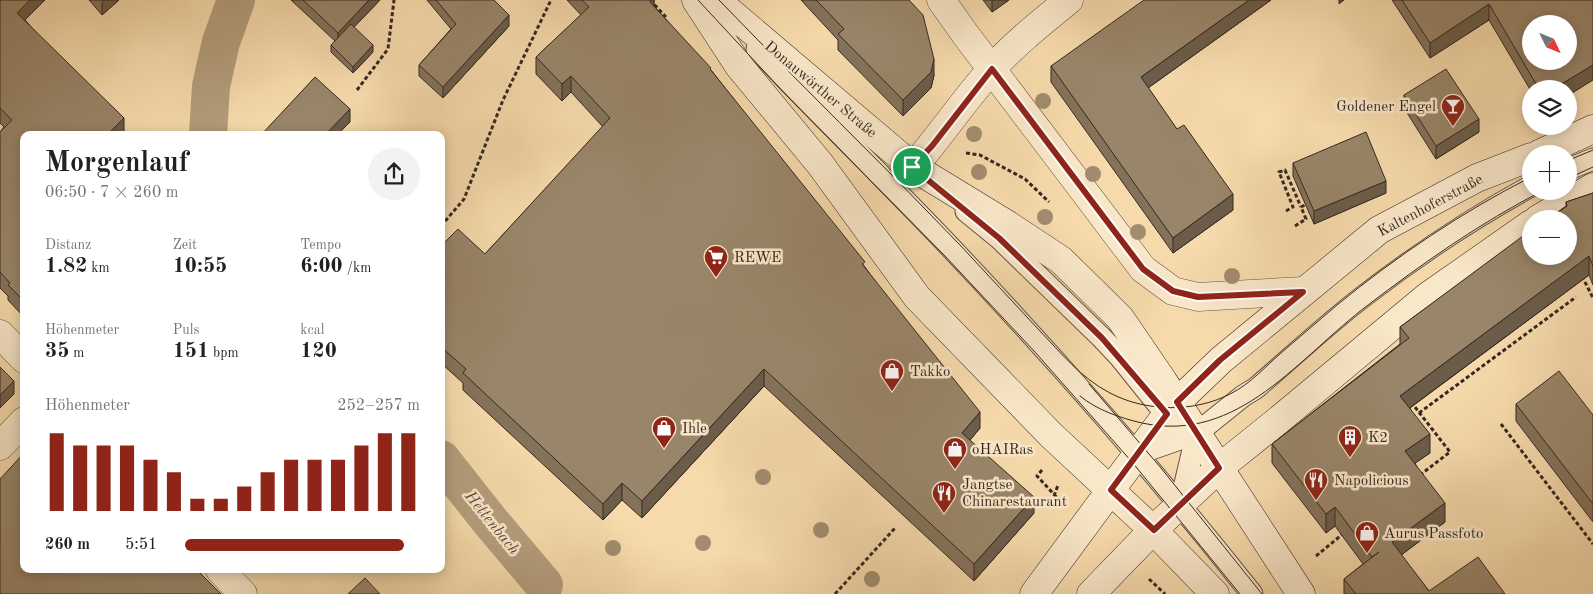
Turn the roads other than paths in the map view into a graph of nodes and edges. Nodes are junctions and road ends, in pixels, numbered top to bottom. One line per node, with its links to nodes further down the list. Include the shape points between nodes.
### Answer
1 (696, 0): 28 (main road, via 739,66 820,164 917,297 1051,436)
2 (710, 0): 26 (lane, via 952,249)
3 (716, 0): 12 (main road, Donauwörther Straße)
4 (941, 0): 6 (main road)
5 (1069, 0): 6 (main road, via 1023,37)
6 (992, 69): 12 (main road); 19 (main road, via 1143,269 1173,291 1198,297)
7 (1593, 129): 8 (main road)
8 (1558, 145)
9 (1593, 158): 11 (lane)
10 (1522, 160): 19 (main road, Kaltenhoferstraße, via 1477,178 1379,230)
11 (1577, 165)
12 (912, 167): 22 (main road, Donauwörther Straße, via 1061,260 1120,318)
13 (1593, 179): 14 (lane)
14 (1577, 181)
15 (1593, 187): 17 (main road)
16 (1522, 191): 24 (lane, via 1452,233 1389,277)
17 (1553, 210)
18 (1522, 230): 27 (main road, via 1428,296)
19 (1303, 292): 22 (main road, Kaltenhoferstraße, via 1220,360)
20 (0, 334): 21 (main road)
21 (20, 356)
22 (1172, 408): 24 (main road, Donauwörther Straße); 26 (main road, Kaltenhoferstraße)
23 (20, 425): 25 (main road)
24 (1197, 433): 26 (lane); 27 (main road, Donauwörther Straße); 29 (lane)
25 (0, 446)
26 (1138, 454): 28 (main road, Kaltenhoferstraße); 29 (lane)
27 (1219, 468): 29 (main road); 32 (main road, Donauwörther Straße)
28 (1111, 490): 30 (main road); 34 (main road, Kaltenhoferstraße)
29 (1180, 505): 30 (main road); 37 (lane)
30 (1154, 530): 35 (main road); 36 (main road)
31 (223, 573): 33 (main road)
32 (1297, 587)
33 (243, 594)
34 (1034, 594)
35 (1091, 594)
36 (1215, 594)
37 (1252, 594)

